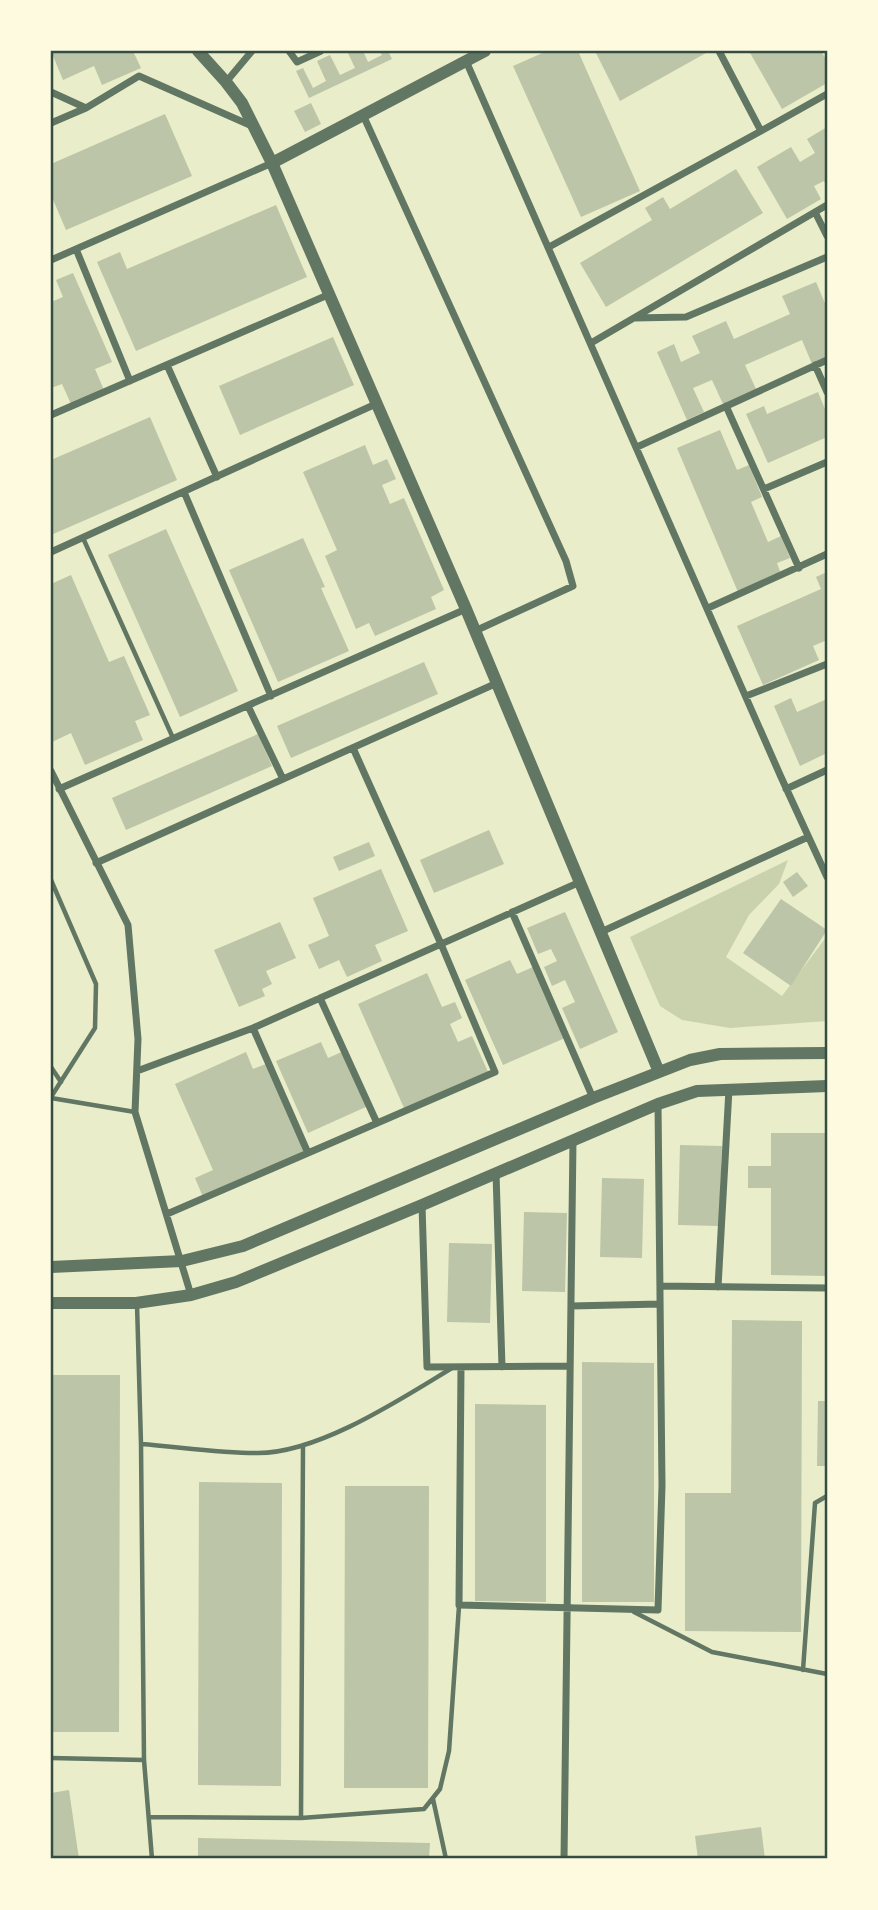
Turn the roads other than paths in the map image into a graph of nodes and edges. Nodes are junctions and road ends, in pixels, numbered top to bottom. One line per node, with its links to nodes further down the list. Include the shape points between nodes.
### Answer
1 (198, 51): 8 (street)
2 (251, 51): 8 (street)
3 (289, 51): 4 (street, via 297,62)
4 (321, 51)
5 (485, 51): 7 (street)
6 (719, 51): 15 (street)
7 (466, 61): 12 (street); 20 (street)
8 (226, 82): 14 (street)
9 (51, 92): 11 (street)
10 (827, 94): 15 (street)
11 (86, 108): 13 (street); 14 (street, via 139,76)
12 (363, 115): 16 (street); 46 (street, via 566,561 573,586)
13 (51, 123)
14 (254, 127): 16 (street)
15 (761, 131): 20 (street)
16 (272, 163): 21 (street); 24 (street)
17 (827, 205): 18 (street)
18 (815, 212): 19 (street); 25 (street)
19 (827, 236)
20 (549, 247): 26 (street)
21 (76, 249): 23 (street); 30 (street)
22 (827, 257): 25 (street, via 686,317)
23 (51, 258)
24 (331, 293): 28 (street); 32 (street)
25 (634, 318): 26 (street)
26 (592, 343): 35 (street)
27 (827, 360): 29 (street)
28 (167, 365): 30 (street); 37 (street)
29 (815, 365): 31 (street); 33 (street)
30 (130, 381): 34 (street)
31 (827, 392)
32 (379, 403): 37 (street); 45 (street)
33 (726, 406): 35 (street); 38 (street)
34 (51, 415)
35 (637, 447): 44 (street)
36 (827, 461): 38 (street)
37 (217, 477): 39 (street)
38 (764, 489): 43 (street)
39 (184, 492): 40 (street); 49 (street)
40 (83, 538): 41 (street); 52 (lane)
41 (51, 552)
42 (827, 554): 43 (street)
43 (799, 568): 44 (street)
44 (708, 608): 50 (street)
45 (466, 609): 46 (street); 49 (street)
46 (475, 631): 48 (street)
47 (827, 664): 50 (street)
48 (497, 683): 53 (street); 63 (street)
49 (271, 696): 51 (street)
50 (746, 696): 58 (street)
51 (248, 706): 52 (street); 56 (street)
52 (174, 739): 57 (street)
53 (354, 748): 56 (street); 66 (street)
54 (827, 770): 58 (street)
55 (51, 772): 57 (street)
56 (283, 779): 60 (street)
57 (59, 789): 60 (street)
58 (786, 789): 59 (street)
59 (808, 837): 61 (street); 65 (street)
60 (96, 863): 71 (street, via 128,925)
61 (827, 877)
62 (51, 880): 73 (lane, via 96,984 95,1028)
63 (580, 881): 64 (street); 65 (street)
64 (512, 912): 66 (street); 77 (street)
65 (601, 932): 72 (street)
66 (441, 944): 67 (street); 80 (street, via 495,1072)
67 (320, 998): 68 (street); 80 (street)
68 (253, 1028): 71 (street); 82 (street)
69 (827, 1053): 72 (street, via 720,1054)
70 (51, 1067): 73 (lane)
71 (137, 1071): 79 (street)
72 (659, 1072): 77 (street)
73 (61, 1082): 76 (lane)
74 (827, 1086): 75 (street)
75 (729, 1089): 78 (street, via 697,1091); 89 (street)
76 (51, 1098): 79 (lane)
77 (593, 1098): 86 (street, via 243,1247)
78 (658, 1104): 81 (street); 88 (street)
79 (135, 1112): 85 (street)
80 (377, 1123): 82 (street)
81 (573, 1140): 83 (street); 95 (street)
82 (308, 1153): 85 (street)
83 (496, 1173): 84 (street); 97 (street)
84 (422, 1205): 91 (street, via 236,1282); 96 (street, via 427,1367)
85 (167, 1214): 86 (street)
86 (182, 1261): 87 (street); 91 (street)
87 (51, 1267)
88 (660, 1286): 89 (street); 94 (street)
89 (718, 1287): 90 (street)
90 (827, 1288)
91 (191, 1295): 93 (street)
92 (51, 1303): 93 (street)
93 (136, 1303): 99 (lane)
94 (660, 1304): 95 (street); 104 (street, via 658,1611)
95 (571, 1306): 98 (street)
96 (457, 1367): 97 (street); 100 (lane, via 380,1412); 102 (street)
97 (502, 1367): 98 (street)
98 (570, 1367): 103 (street)
99 (141, 1444): 100 (lane, via 260,1454); 108 (lane)
100 (303, 1446): 111 (lane)
101 (827, 1496): 105 (lane, via 815,1503)
102 (459, 1605): 103 (street); 109 (lane, via 449,1751 440,1789)
103 (567, 1606): 104 (street); 114 (street)
104 (629, 1609): 105 (lane, via 712,1653)
105 (803, 1670): 106 (lane)
106 (827, 1674)
107 (51, 1758): 108 (lane)
108 (144, 1760): 110 (lane)
109 (433, 1798): 111 (lane, via 424,1810); 113 (lane)
110 (150, 1816): 111 (lane); 112 (lane)
111 (301, 1818)
112 (152, 1859)
113 (446, 1859)
114 (564, 1859)

